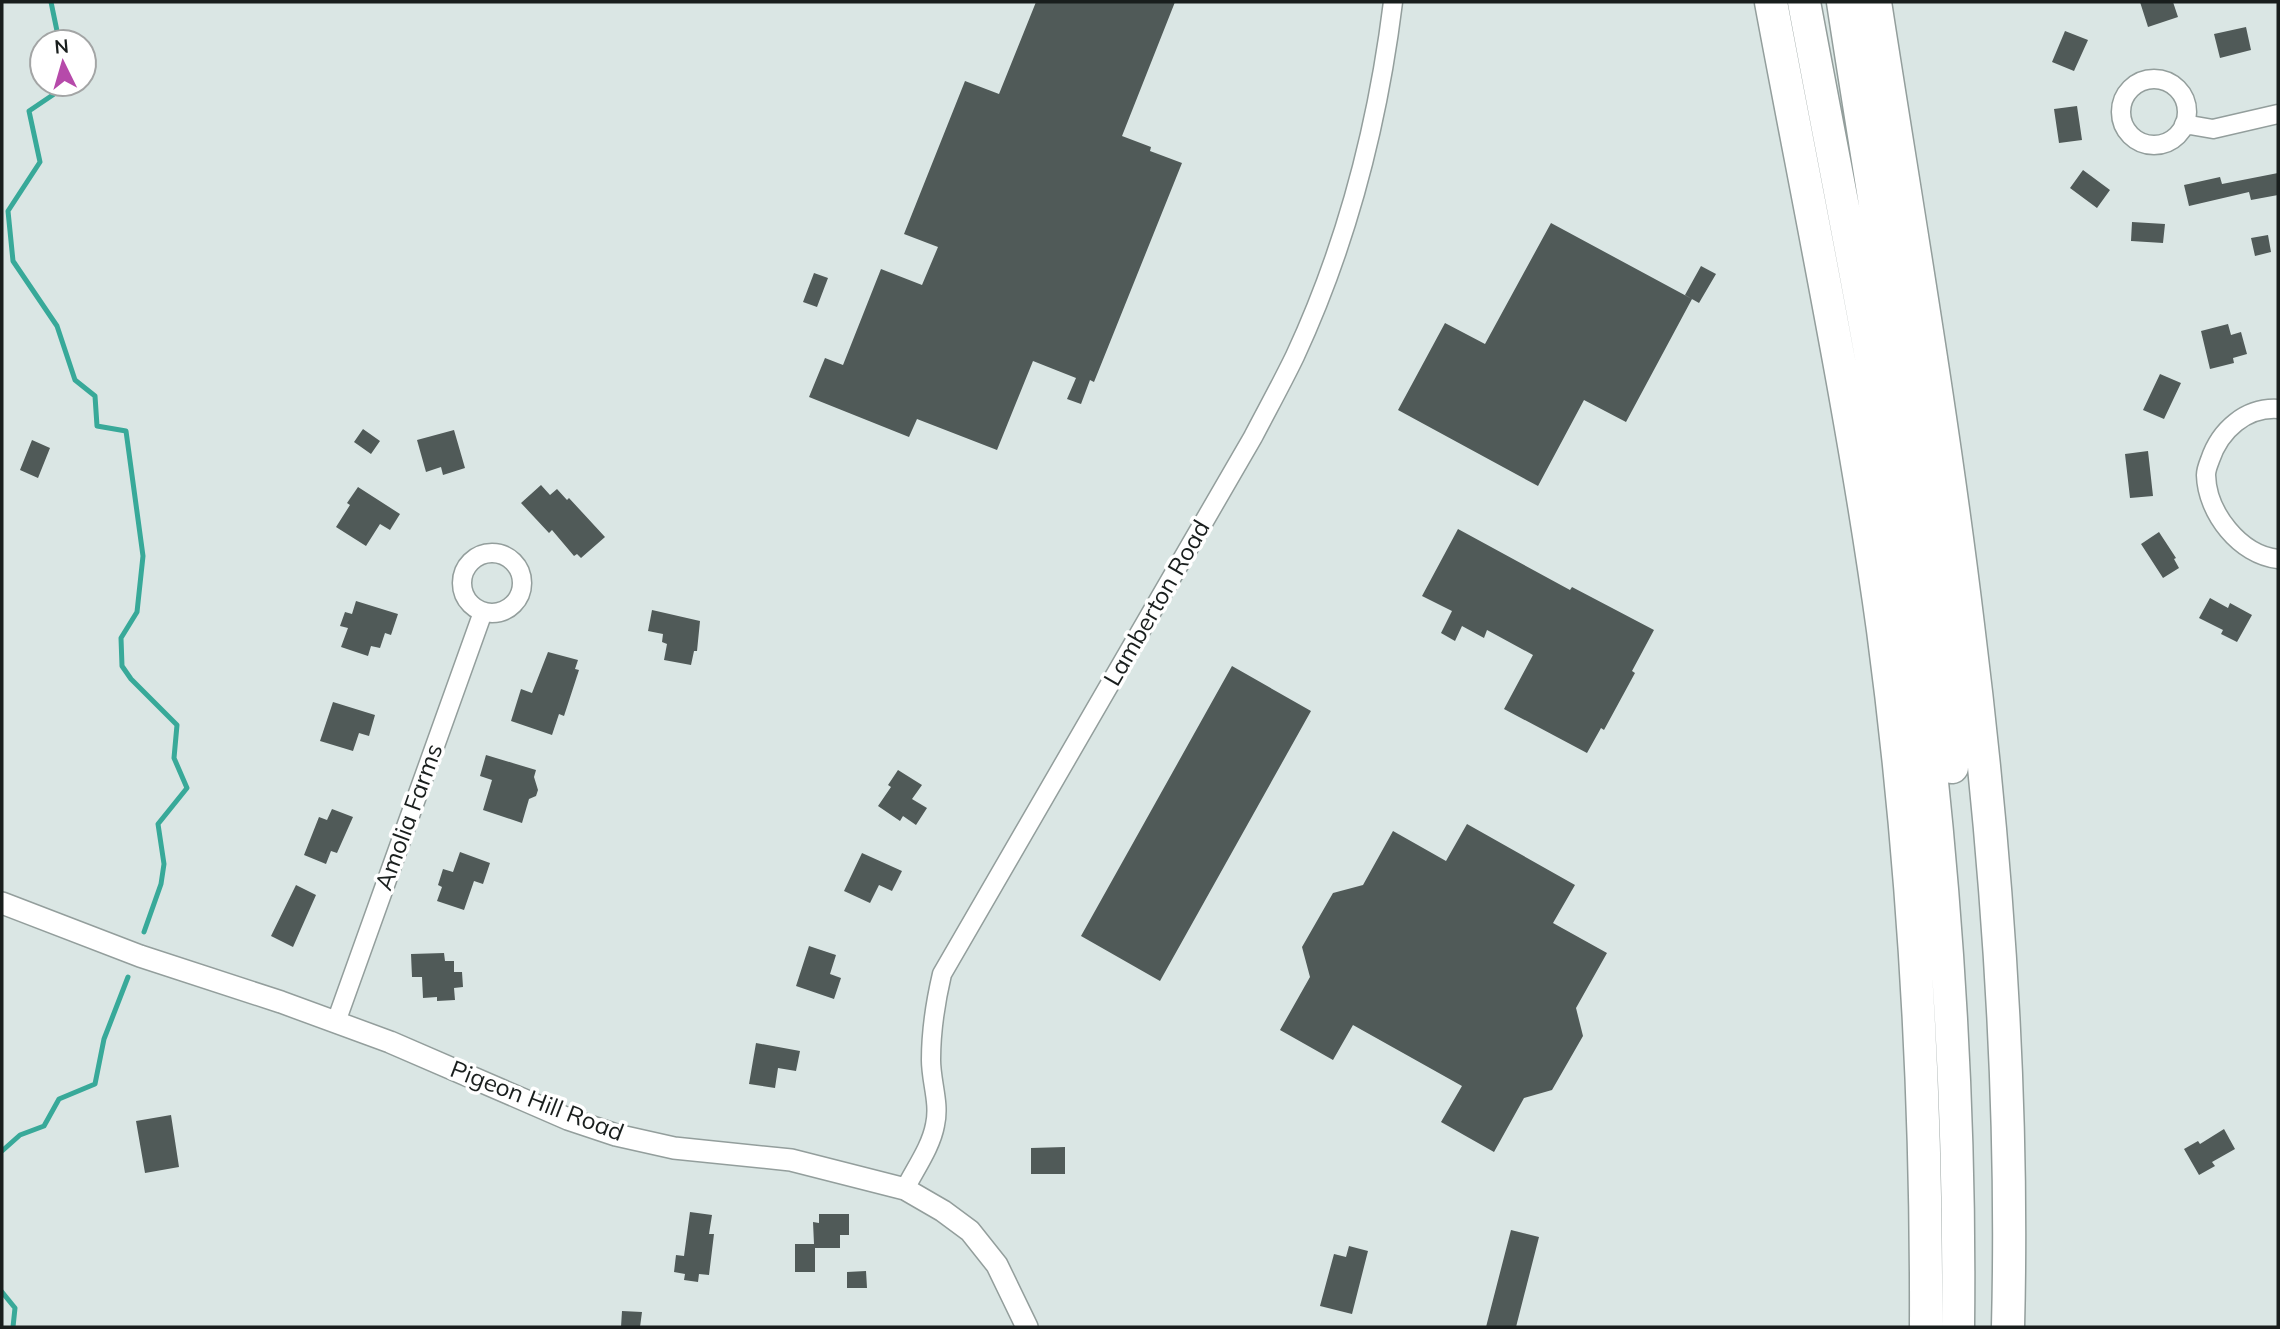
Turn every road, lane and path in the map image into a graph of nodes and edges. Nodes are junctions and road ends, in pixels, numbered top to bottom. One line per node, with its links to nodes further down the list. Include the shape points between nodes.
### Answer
1 (1393, 2): 13 (street, Lamberton Road, via 1364,163 1328,276 1295,356 1246,449 942,974 932,1020 936,1122)
2 (1772, 2): 15 (highway, via 1862,492 1896,736 1920,1021)
3 (1804, 2): 16 (highway, via 1891,472 1926,728 1951,1026)
4 (1843, 2): 17 (highway, via 1923,523 1950,740 1970,1014)
5 (1875, 2): 18 (highway, via 1957,539 1984,769 2004,1057)
6 (2278, 114): 7 (street, via 2213,129)
7 (2184, 124)
8 (2278, 409): 9 (street, via 2258,410 2238,419 2215,444 2206,472 2209,494 2236,539 2256,554)
9 (2278, 559)
10 (483, 612): 12 (street, Amolia Farms)
11 (2, 902): 12 (street, Pigeon Hill Road, via 140,956)
12 (336, 1022): 13 (street, Pigeon Hill Road, via 616,1135 674,1148 791,1160)
13 (905, 1189): 14 (street, Pigeon Hill Road, via 970,1231 998,1265)
14 (1027, 1327)
15 (1926, 1327)
16 (1958, 1327)
17 (1976, 1327)
18 (2008, 1327)

